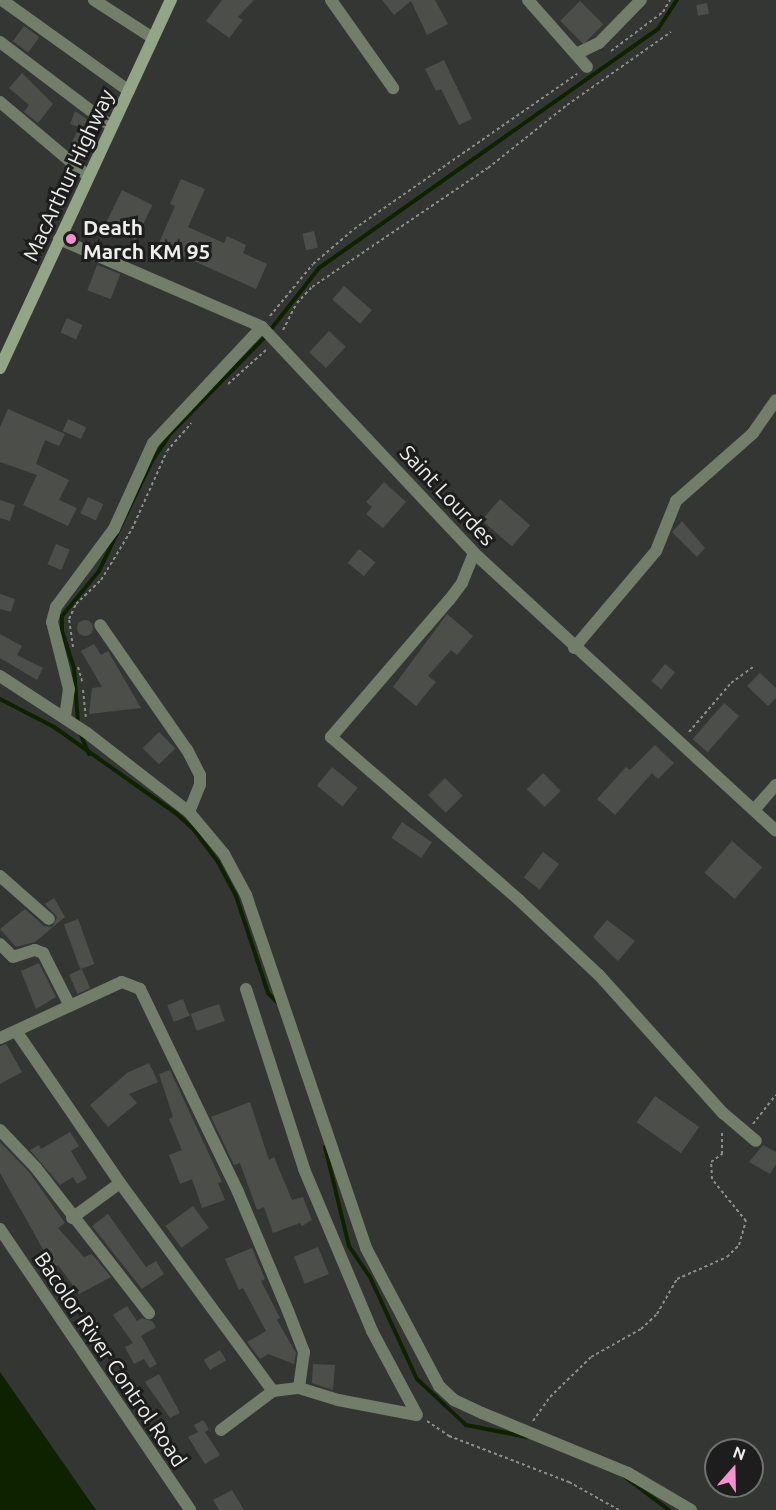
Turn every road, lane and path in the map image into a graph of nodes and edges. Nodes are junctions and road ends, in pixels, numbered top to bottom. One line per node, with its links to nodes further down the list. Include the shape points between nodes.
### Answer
1 (2, 0): 15 (street)
2 (94, 0): 9 (street)
3 (171, 0): 9 (main road, MacArthur Highway)
4 (331, 0): 14 (street)
5 (528, 0): 11 (street)
6 (641, 0): 11 (street, via 599,43)
7 (670, 0): 12 (path, via 663,12)
8 (670, 32): 21 (path, via 567,105 488,168 312,287 297,303)
9 (153, 38): 15 (main road, MacArthur Highway)
10 (0, 42): 17 (street)
11 (576, 54): 13 (street)
12 (604, 55)
13 (586, 67): 20 (path, via 354,229 313,264)
14 (393, 88)
15 (129, 91): 17 (main road, MacArthur Highway)
16 (0, 102): 18 (street)
17 (111, 126): 18 (main road, MacArthur Highway)
18 (88, 176): 19 (main road, MacArthur Highway)
19 (59, 239): 20 (street, Saint Lourdes); 22 (main road, MacArthur Highway)
20 (263, 328): 21 (street, Saint Lourdes); 33 (street, via 153,442 114,529 56,607 52,622 69,689)
21 (276, 339): 23 (path); 26 (street, Saint Lourdes)
22 (0, 368)
23 (220, 392)
24 (776, 400): 28 (street, via 753,433 676,501 656,551)
25 (197, 417): 29 (path, via 167,451 132,529 101,580 76,604 69,619)
26 (474, 553): 28 (street, Saint Lourdes); 48 (street, via 462,583 331,737 599,975)
27 (100, 625): 38 (street, via 187,750 200,775)
28 (574, 648): 35 (street, Saint Lourdes)
29 (73, 652)
30 (76, 661): 34 (path)
31 (754, 666): 35 (path, via 731,683)
32 (0, 676): 33 (street)
33 (69, 720): 34 (street)
34 (89, 735): 38 (street)
35 (679, 742): 37 (street, Saint Lourdes)
36 (776, 785): 37 (street)
37 (754, 810): 39 (street, Saint Lourdes)
38 (189, 812): 58 (street, via 224,854 246,896 366,1248 420,1356 439,1386 454,1400)
39 (776, 831)
40 (0, 876): 41 (street)
41 (49, 919)
42 (0, 944): 44 (street, via 14,957 35,950 43,952)
43 (246, 989): 57 (street, via 304,1169 372,1331)
44 (70, 1006): 45 (street); 55 (street, via 122,982 140,989 238,1192 288,1311 304,1352)
45 (16, 1031): 46 (street); 51 (street)
46 (0, 1038)
47 (776, 1095): 50 (path)
48 (723, 1113): 50 (street); 58 (path, via 722,1154 711,1162 712,1179 746,1221 739,1245 727,1257 677,1279 657,1314 641,1329 591,1357 550,1397)
49 (0, 1130): 52 (street, via 36,1168)
50 (751, 1137)
51 (120, 1183): 52 (street); 56 (street)
52 (72, 1218): 54 (street)
53 (0, 1229): 60 (street, Bacolor River Control Road)
54 (149, 1313)
55 (299, 1388): 56 (street); 57 (street, via 338,1400)
56 (273, 1391): 59 (street)
57 (417, 1414): 61 (path, via 449,1436 569,1482)
58 (528, 1428): 62 (street, via 628,1473)
59 (221, 1430)
60 (190, 1510)
61 (619, 1510)
62 (692, 1510)

